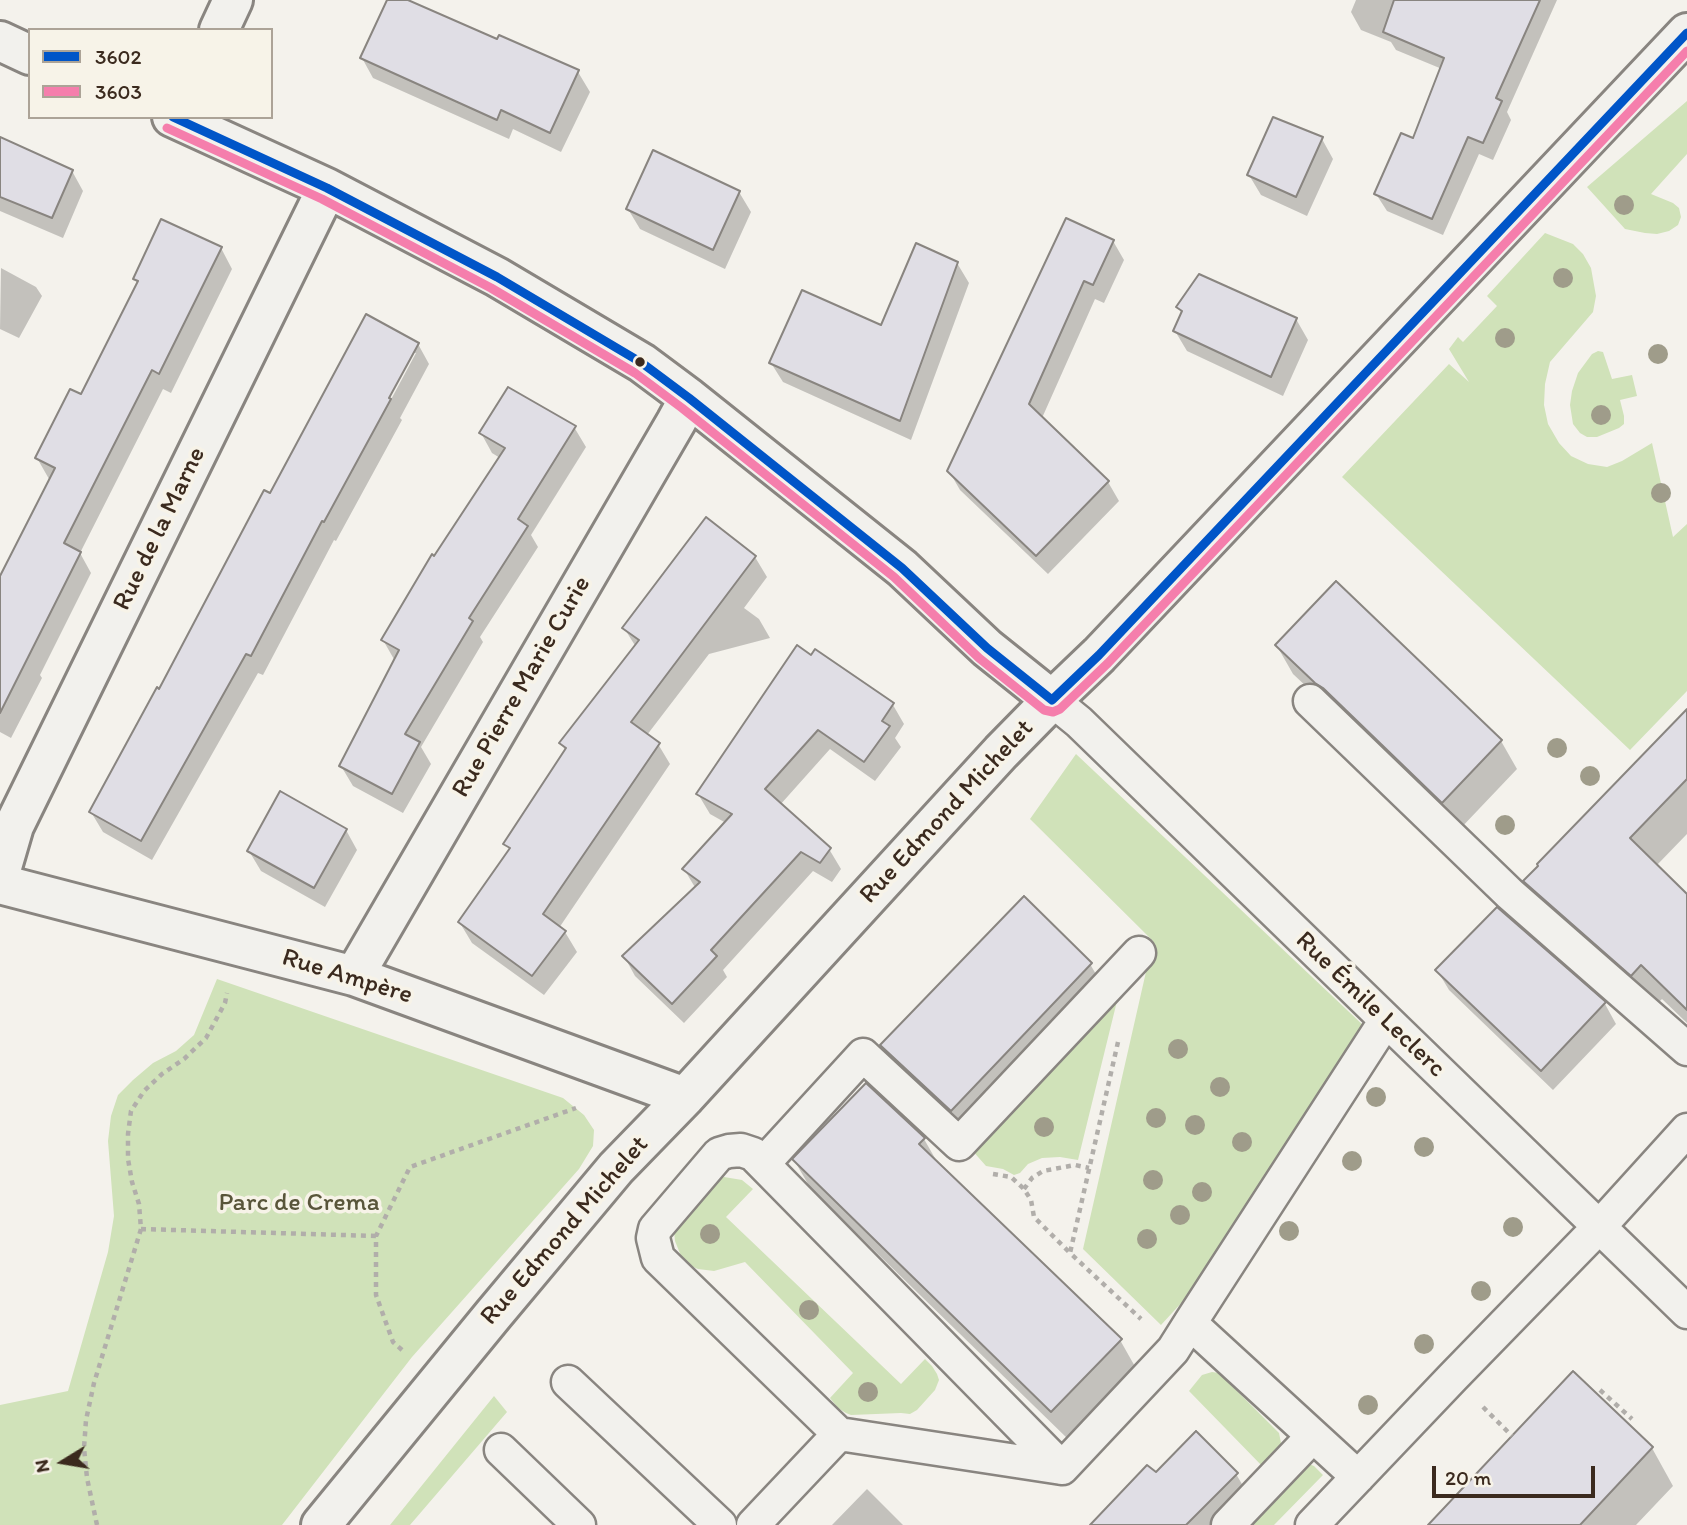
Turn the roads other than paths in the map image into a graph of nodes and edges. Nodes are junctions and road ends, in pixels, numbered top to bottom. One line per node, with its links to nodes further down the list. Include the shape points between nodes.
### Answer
1 (233, 0): 2 (street)
2 (220, 28)
3 (1687, 33): 9 (street, Rue Edmond Michelet)
4 (0, 41): 5 (street)
5 (28, 54)
6 (179, 119): 7 (street)
7 (327, 187): 8 (street, via 518,289 642,363); 11 (street, Rue de la Marne, via 14,826)
8 (689, 398): 9 (street, via 902,568); 14 (street, Rue Pierre Marie Curie)
9 (1052, 700): 15 (lane, Rue Émile Leclerc); 17 (street, Rue Edmond Michelet)
10 (1310, 701): 16 (lane, via 1510,894)
11 (0, 874)
12 (0, 884): 14 (street, Rue Ampère)
13 (1139, 953): 19 (lane, via 959,1144 863,1055)
14 (354, 976): 17 (street, Rue Ampère)
15 (1386, 1020): 20 (lane, Rue Émile Leclerc); 22 (lane)
16 (1687, 1049)
17 (685, 1097): 29 (street, Rue Edmond Michelet, via 616,1168)
18 (1687, 1130): 20 (lane)
19 (763, 1164): 24 (lane, via 741,1150 719,1154 656,1229 655,1248 658,1258); 27 (lane)
20 (1599, 1227): 21 (lane, Rue Émile Leclerc); 28 (lane)
21 (1687, 1312)
22 (1190, 1323): 25 (lane); 27 (lane, via 1174,1350)
23 (568, 1382): 31 (lane)
24 (839, 1434): 27 (lane); 32 (lane)
25 (1313, 1436): 28 (lane); 33 (lane)
26 (501, 1450): 30 (lane)
27 (1062, 1468)
28 (1358, 1477): 34 (lane)
29 (321, 1525)
30 (579, 1525)
31 (720, 1525)
32 (753, 1525)
33 (1228, 1525)
34 (1312, 1525)

